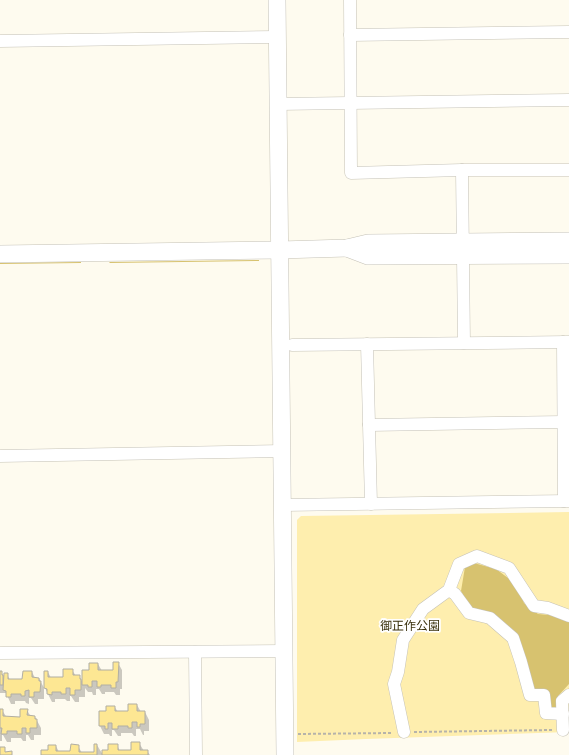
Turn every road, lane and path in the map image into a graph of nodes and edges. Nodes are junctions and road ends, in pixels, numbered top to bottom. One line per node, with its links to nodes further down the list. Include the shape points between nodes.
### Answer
1 (277, 0): 5 (street)
2 (350, 0): 4 (street)
3 (569, 32): 4 (street)
4 (350, 35): 8 (street)
5 (278, 37): 6 (street); 9 (street)
6 (0, 41)
7 (569, 100): 8 (street)
8 (350, 102): 9 (street); 10 (street, via 351,173)
9 (278, 104): 14 (street)
10 (462, 170): 11 (street); 13 (street)
11 (569, 170)
12 (569, 241): 13 (street)
13 (463, 249): 14 (street, via 368,243 346,248); 16 (street); 18 (street)
14 (280, 250): 15 (street); 23 (street)
15 (0, 254)
16 (569, 255)
17 (566, 342): 18 (street); 21 (street)
18 (464, 343): 19 (street)
19 (367, 344): 20 (street); 22 (street)
20 (292, 345)
21 (564, 422): 22 (street); 25 (street)
22 (369, 425): 26 (street)
23 (282, 451): 24 (street); 27 (street)
24 (0, 456)
25 (566, 501): 26 (street)
26 (371, 504): 27 (street)
27 (283, 505): 30 (street)
28 (449, 590): 29 (street, via 459,564 477,556 509,568 534,606); 34 (street, via 469,613 490,618 513,638 530,694 544,694 546,713); 36 (street, via 423,609 403,640 394,684)
29 (569, 616)
30 (284, 651): 31 (street); 39 (street)
31 (195, 652): 32 (street); 38 (street)
32 (0, 653)
33 (569, 695): 34 (street, via 562,701)
34 (563, 714): 35 (street)
35 (563, 730): 36 (path)
36 (404, 732): 37 (path)
37 (295, 734)
38 (196, 755)
39 (285, 755)

